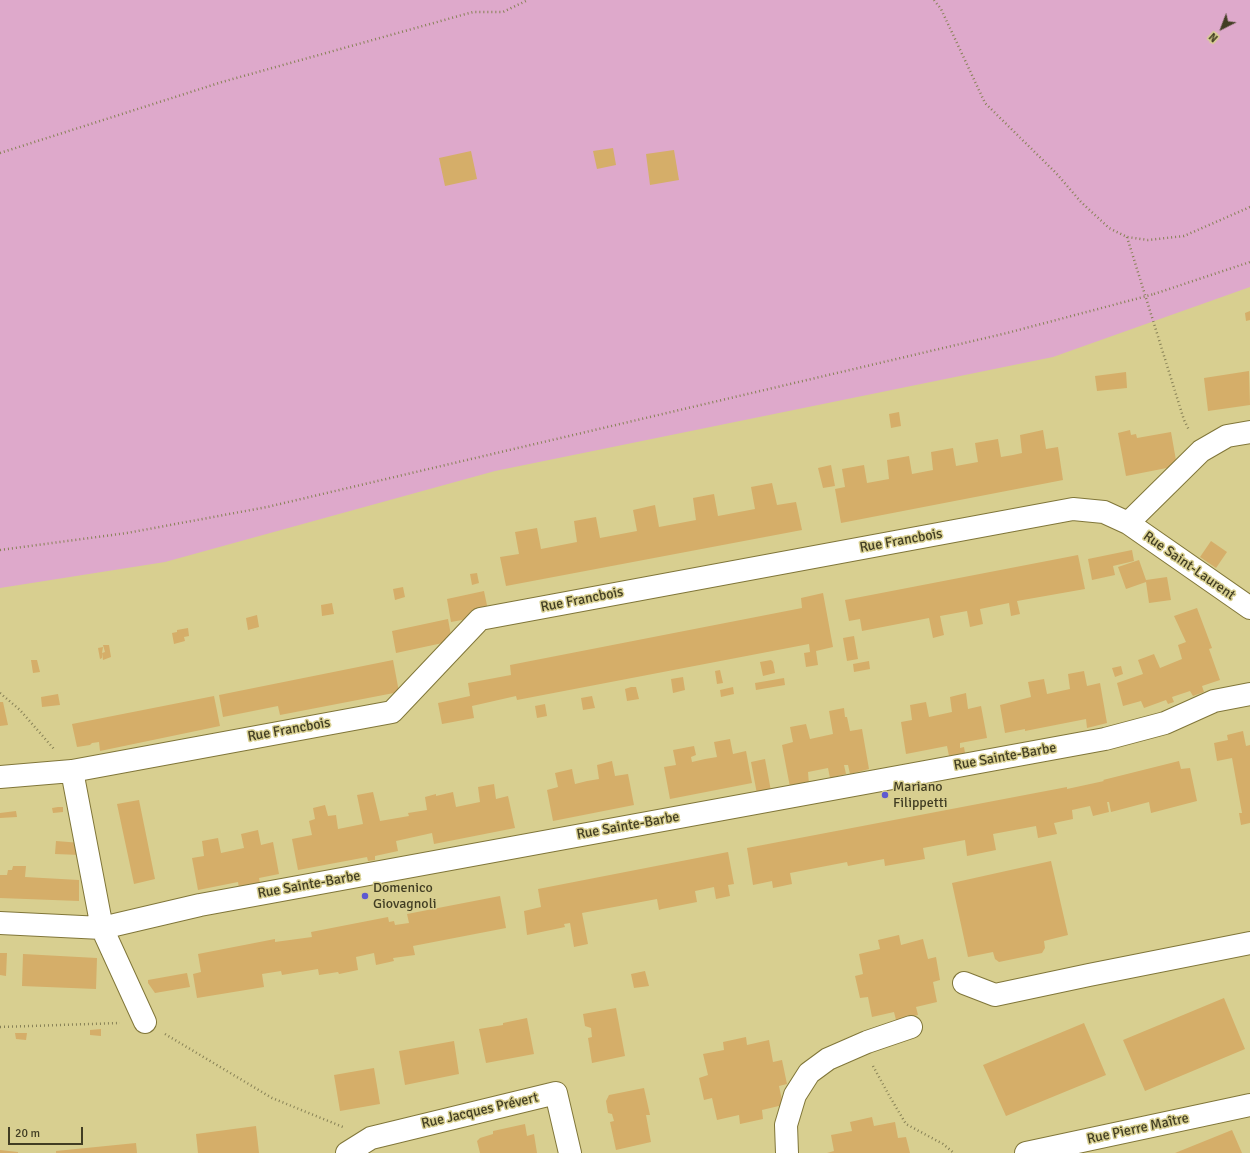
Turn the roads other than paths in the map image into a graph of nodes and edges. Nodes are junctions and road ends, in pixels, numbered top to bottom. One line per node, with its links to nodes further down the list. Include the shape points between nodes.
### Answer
1 (1250, 432): 2 (street, via 1227,436 1201,451)
2 (1128, 523): 3 (street, Rue Saint-Laurent); 5 (street, Rue Francbois, via 1104,512 1073,509 480,619 392,712)
3 (1250, 608)
4 (1250, 694): 8 (street, Rue Sainte-Barbe, via 1214,701 1165,723 1105,739 200,905)
5 (72, 771): 6 (street, Rue Francbois); 8 (street)
6 (0, 777)
7 (0, 923): 8 (street, Rue Sainte-Barbe)
8 (102, 928): 11 (street)
9 (1250, 943): 10 (street, via 995,995)
10 (964, 983)
11 (145, 1022)
12 (911, 1028): 16 (street, via 867,1042 828,1059 809,1074 795,1095 786,1125)
13 (1250, 1105): 17 (street, Rue Pierre Maître)
14 (347, 1153): 15 (street, Rue Jacques Prévert, via 372,1138 556,1093)
15 (570, 1153)
16 (787, 1153)
17 (1026, 1153)

